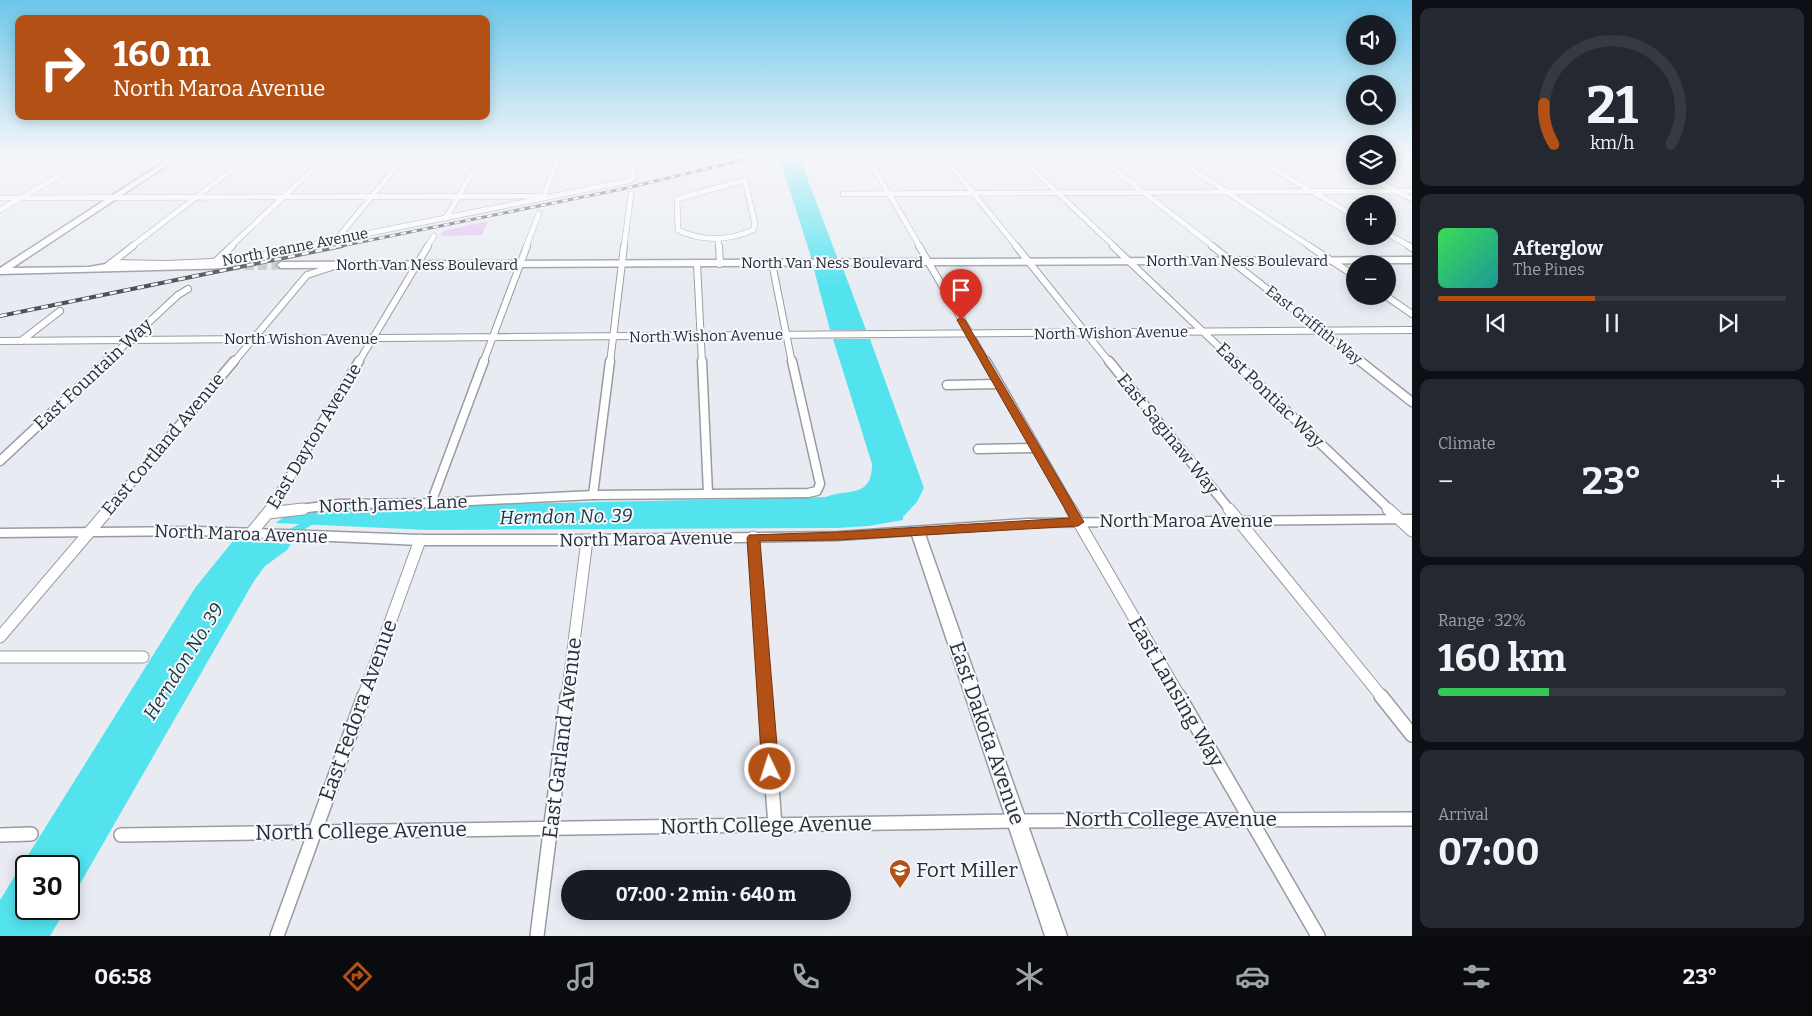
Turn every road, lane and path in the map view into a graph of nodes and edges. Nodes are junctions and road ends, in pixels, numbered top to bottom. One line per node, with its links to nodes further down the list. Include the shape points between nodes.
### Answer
1 (17, 200): 18 (street)
2 (103, 200): 47 (street)
3 (111, 200): 39 (street)
4 (193, 200): 40 (street)
5 (280, 200): 33 (street)
6 (368, 200): 24 (street)
7 (456, 200): 21 (street)
8 (532, 200): 21 (street, North Jeanne Avenue)
9 (630, 200): 36 (street)
10 (677, 200): 25 (street, via 678,230 694,237)
11 (749, 200): 25 (street, via 755,224 753,230)
12 (891, 200): 31 (street, East Lansing Way)
13 (978, 200): 32 (street, East Saginaw Way)
14 (1066, 200): 29 (street, East Pontiac Way)
15 (1152, 200): 30 (street, East Griffith Way)
16 (1240, 200): 27 (street)
17 (1326, 200): 19 (street)
18 (0, 210)
19 (1346, 211)
20 (539, 213): 42 (street)
21 (446, 218): 24 (street, North Jeanne Avenue)
22 (434, 236): 41 (street, East Dayton Avenue)
23 (1396, 239): 26 (street)
24 (336, 240): 33 (street, North Jeanne Avenue)
25 (718, 240): 38 (street)
26 (1412, 248)
27 (1331, 260): 28 (street, North Van Ness Boulevard); 30 (street, North Van Ness Boulevard); 48 (street)
28 (1412, 260)
29 (1131, 261): 30 (street, North Van Ness Boulevard); 32 (street, North Van Ness Boulevard); 55 (street, East Pontiac Way)
30 (1231, 261): 54 (street, East Griffith Way)
31 (928, 262): 32 (street, North Van Ness Boulevard); 34 (street, North Van Ness Boulevard); 56 (street, East Lansing Way)
32 (1029, 262): 57 (street, East Saginaw Way)
33 (214, 263): 35 (street, North Jeanne Avenue)
34 (772, 263): 38 (street, North Van Ness Boulevard); 59 (street)
35 (164, 264): 40 (street, North Jeanne Avenue); 43 (street, North Jeanne Avenue)
36 (621, 264): 37 (street, North Van Ness Boulevard); 42 (street, North Van Ness Boulevard); 61 (street)
37 (697, 264): 38 (street, North Van Ness Boulevard); 58 (street)
38 (720, 264)
39 (12, 265): 40 (street); 47 (street)
40 (109, 265): 43 (street); 47 (street, via 89,270)
41 (416, 265): 42 (street, North Van Ness Boulevard); 46 (street, North Van Ness Boulevard); 62 (street, East Dayton Avenue)
42 (520, 265): 60 (street)
43 (142, 266): 44 (street)
44 (231, 266)
45 (281, 266): 46 (street, North Van Ness Boulevard)
46 (335, 266): 63 (street, East Cortland Avenue, via 307,274)
47 (1, 269)
48 (1346, 270)
49 (188, 289): 66 (street, East Fountain Way)
50 (1396, 303): 52 (street)
51 (60, 311): 65 (street)
52 (1412, 314)
53 (1412, 330): 54 (street, North Wishon Avenue)
54 (1321, 331): 55 (street, North Wishon Avenue); 70 (street, East Griffith Way)
55 (1204, 332): 57 (street, North Wishon Avenue); 78 (street, East Pontiac Way)
56 (969, 334): 57 (street, North Wishon Avenue); 59 (street, North Wishon Avenue); 68 (street, East Lansing Way)
57 (1087, 334): 80 (street, East Saginaw Way)
58 (700, 336): 59 (street, North Wishon Avenue); 61 (street, North Wishon Avenue); 74 (street)
59 (786, 336): 74 (street, North James Lane, via 820,484 818,491)
60 (492, 338): 61 (street, North Wishon Avenue); 62 (street, North Wishon Avenue); 76 (street)
61 (612, 338): 75 (street)
62 (373, 339): 63 (street, North Wishon Avenue); 77 (street, East Dayton Avenue)
63 (251, 340): 66 (street, North Wishon Avenue); 82 (street, East Cortland Avenue)
64 (4, 341): 65 (street, North Wishon Avenue); 67 (street)
65 (21, 341): 66 (street, North Wishon Avenue)
66 (129, 341): 73 (street, East Fountain Way)
67 (0, 346)
68 (998, 384): 69 (street); 72 (street, East Lansing Way)
69 (947, 385)
70 (1412, 402)
71 (978, 448): 72 (street)
72 (1034, 448): 79 (street, East Lansing Way)
73 (0, 461)
74 (708, 493): 75 (street, North James Lane)
75 (593, 494): 76 (street, North James Lane)
76 (431, 503): 77 (street, North James Lane, via 338,504)
77 (268, 513): 83 (street, East Dayton Avenue)
78 (1406, 519): 80 (street, North Maroa Avenue); 84 (street, East Pontiac Way)
79 (1078, 522): 80 (street, North Maroa Avenue); 81 (street, North Maroa Avenue); 93 (street, East Lansing Way)
80 (1239, 522): 92 (street, East Saginaw Way)
81 (917, 530): 86 (street, North Maroa Avenue); 95 (street, East Dakota Avenue)
82 (89, 532): 83 (street, North Maroa Avenue); 85 (street, North Maroa Avenue); 89 (street, East Cortland Avenue)
83 (252, 532): 87 (street, North Maroa Avenue)
84 (1412, 532)
85 (0, 533)
86 (753, 538): 88 (street, North Maroa Avenue); 96 (street)
87 (420, 540): 88 (street, North Maroa Avenue); 98 (street, East Fedora Avenue)
88 (587, 540): 97 (street, East Garland Avenue)
89 (0, 637)
90 (0, 657): 91 (street)
91 (143, 657)
92 (1412, 735)
93 (1250, 818): 94 (street, North College Avenue); 95 (street, North College Avenue); 105 (street, East Lansing Way)
94 (1412, 819)
95 (1017, 821): 96 (street, North College Avenue); 104 (street, East Dakota Avenue)
96 (775, 825): 97 (street, North College Avenue)
97 (550, 828): 98 (street, North College Avenue); 103 (street, East Garland Avenue)
98 (314, 833): 101 (street, North College Avenue); 102 (street, East Fedora Avenue)
99 (31, 834): 100 (street)
100 (0, 835)
101 (121, 835)
102 (277, 936)
103 (537, 936)
104 (1056, 936)
105 (1318, 936)

